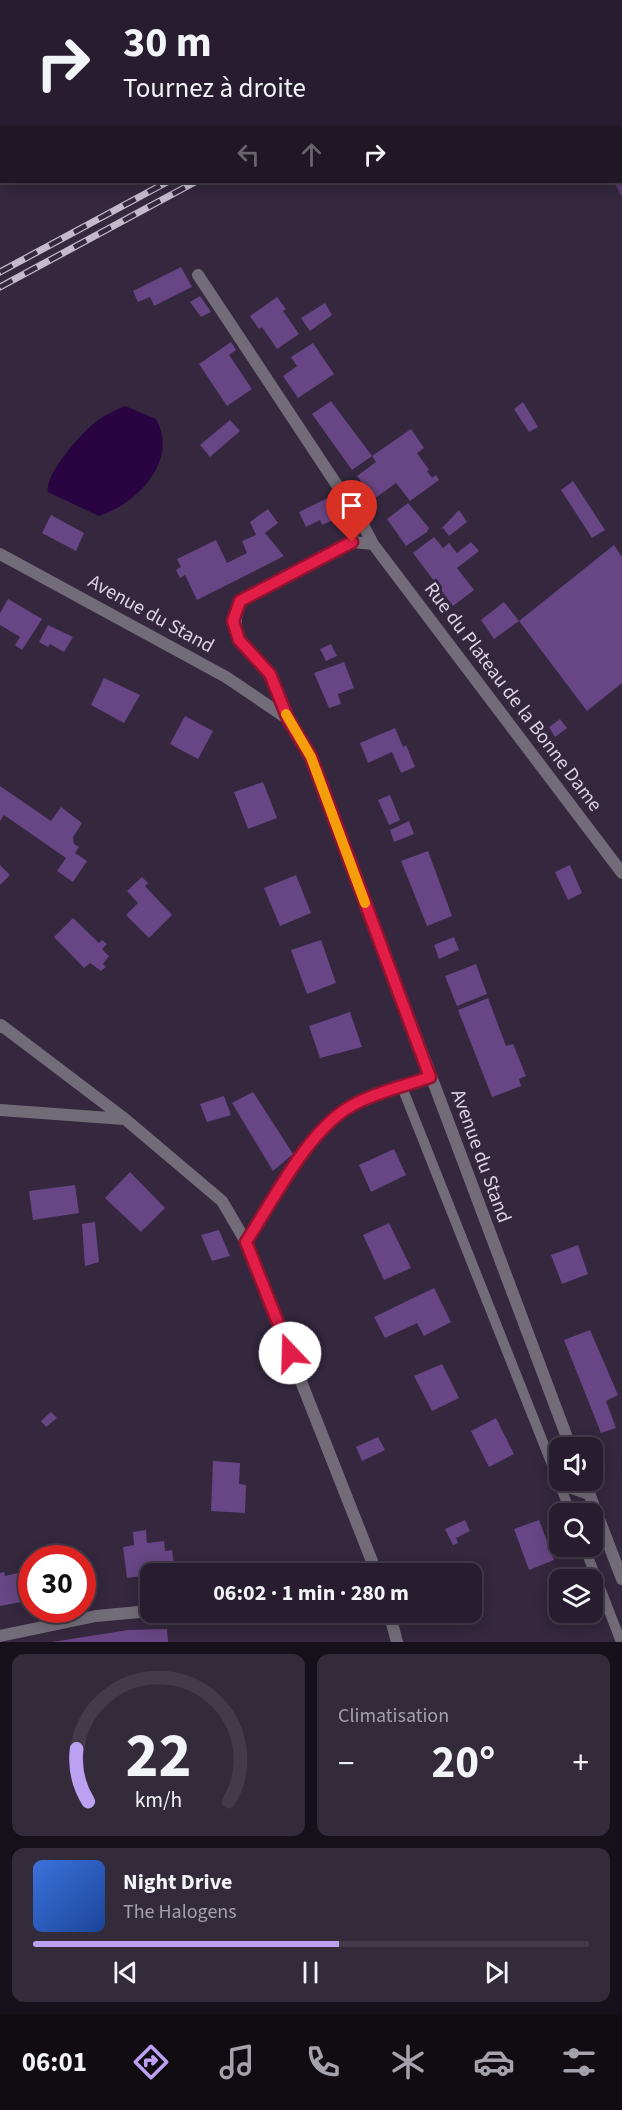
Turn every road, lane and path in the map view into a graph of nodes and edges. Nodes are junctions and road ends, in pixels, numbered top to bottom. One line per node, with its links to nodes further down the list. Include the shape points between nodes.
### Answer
1 (198, 275): 2 (street, Rue du Plateau de la Bonne Dame)
2 (373, 544): 4 (street, via 352,542 240,601 233,621 239,640 270,674); 5 (street, Rue du Plateau de la Bonne Dame)
3 (0, 554): 4 (street, Avenue du Stand, via 226,677)
4 (288, 719): 7 (street, Avenue du Stand, via 311,757)
5 (622, 873)
6 (0, 1027): 10 (street)
7 (430, 1077): 8 (street); 12 (street, Avenue du Stand)
8 (402, 1087): 11 (street, via 353,1105 333,1119 313,1142); 13 (lane)
9 (0, 1110): 10 (street)
10 (125, 1119): 11 (street, via 222,1201)
11 (246, 1242): 18 (street)
12 (567, 1437)
13 (549, 1457)
14 (578, 1491): 16 (lane)
15 (588, 1491): 16 (street)
16 (590, 1495): 19 (street)
17 (588, 1557): 24 (lane)
18 (372, 1563)
19 (622, 1579)
20 (140, 1612): 22 (street, via 96,1616)
21 (392, 1623): 23 (street)
22 (0, 1635)
23 (397, 1642)
24 (621, 1642)

